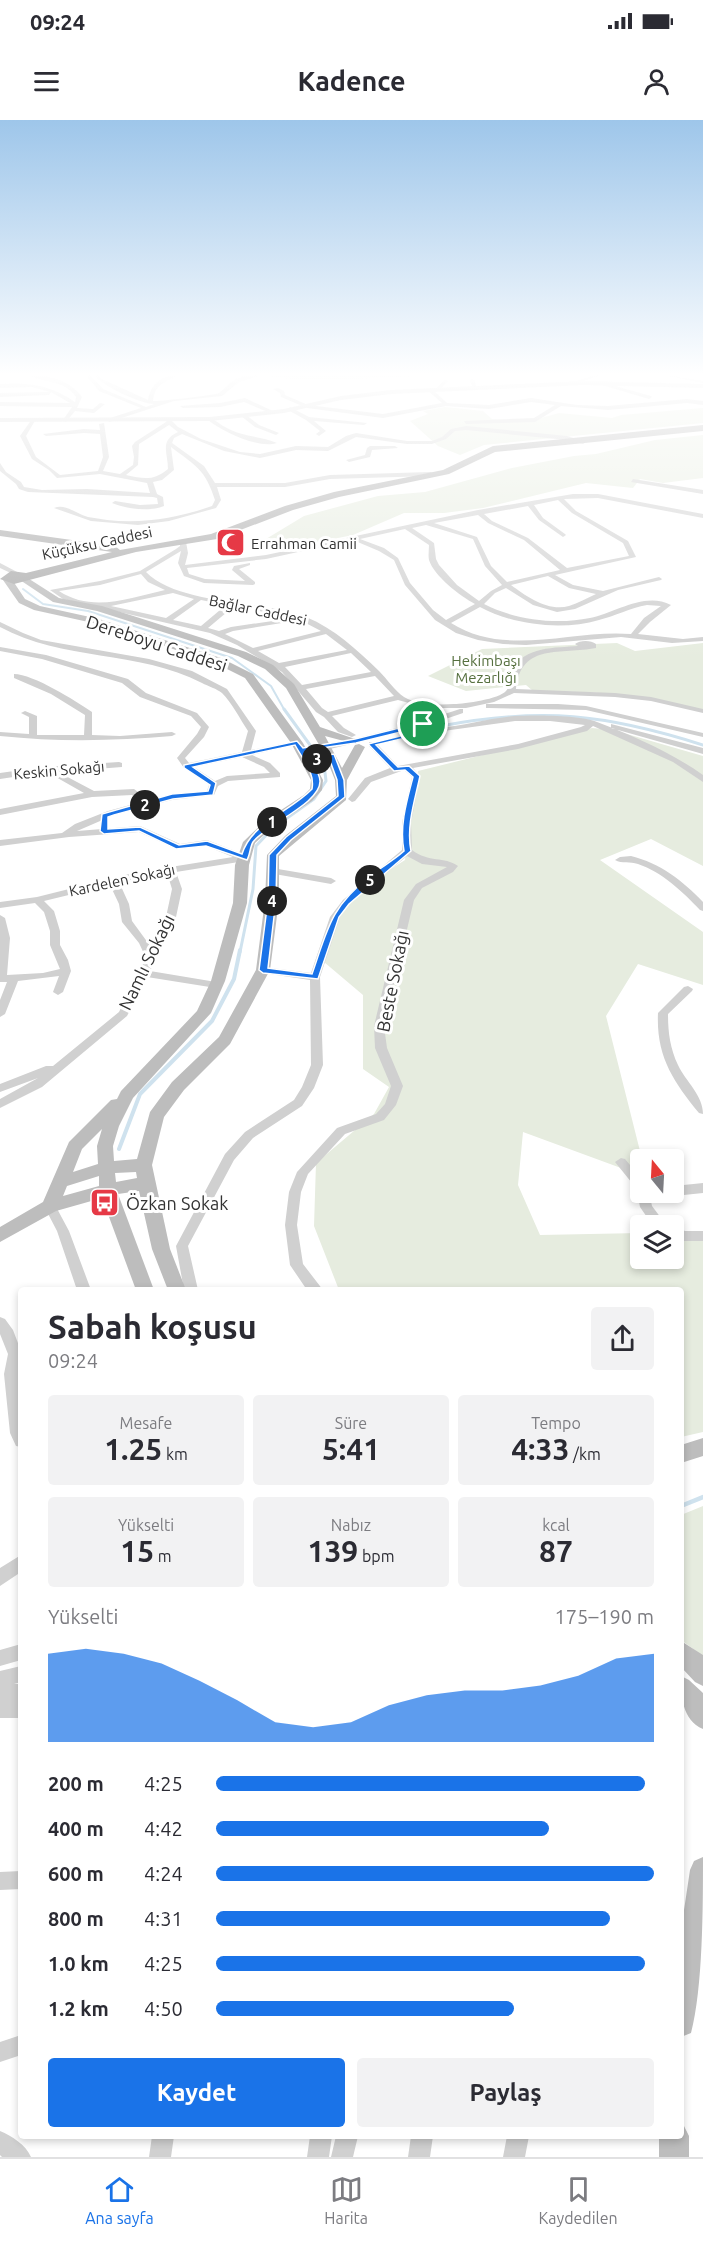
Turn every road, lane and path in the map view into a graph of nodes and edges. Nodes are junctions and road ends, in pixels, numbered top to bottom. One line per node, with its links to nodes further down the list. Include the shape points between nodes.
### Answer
1 (3, 470): 15 (street, via 21,488 35,492)
2 (52, 470): 8 (street, via 59,477)
3 (132, 470): 10 (street)
4 (171, 470): 12 (street, via 160,479)
5 (204, 470): 13 (street)
6 (441, 470): 9 (main road, Küçüksu Caddesi)
7 (450, 470): 24 (main road, Küçüksu Caddesi, via 337,494)
8 (100, 472): 10 (street)
9 (431, 474): 13 (street, via 330,477 285,485); 24 (main road, Küçüksu Caddesi, via 336,492 287,506)
10 (120, 476): 12 (street)
11 (633, 480): 14 (street)
12 (146, 481): 15 (street)
13 (213, 485): 19 (street, via 218,500 214,507 165,520 114,524)
14 (703, 492)
15 (154, 495): 17 (street, via 160,497 161,506)
16 (559, 498): 18 (street); 21 (street, via 598,496); 35 (street, via 574,513 626,542 633,557)
17 (115, 503)
18 (529, 504): 20 (street); 26 (street)
19 (57, 508)
20 (478, 512): 22 (street); 35 (street, via 526,539)
21 (703, 516)
22 (426, 523): 23 (street); 40 (street, via 475,538 485,562)
23 (406, 527): 27 (street); 45 (street, via 432,544 432,558 452,587)
24 (236, 529): 28 (main road, Küçüksu Caddesi)
25 (0, 533): 31 (main road)
26 (563, 535)
27 (358, 540): 29 (street); 32 (street); 49 (street, via 397,560 406,583)
28 (181, 543): 31 (main road, Küçüksu Caddesi); 31 (main road, Küçüksu Caddesi); 34 (street, via 185,553); 36 (street, via 176,553)
29 (318, 546): 34 (street, via 267,557); 34 (street, via 236,567 238,574 253,583 204,581 186,575)
30 (47, 550): 31 (street)
31 (97, 551): 38 (main road, Küçüksu Caddesi)
32 (326, 553)
33 (0, 565): 38 (street)
34 (182, 567)
35 (565, 570): 37 (street)
36 (142, 572): 41 (street, Bağlar Caddesi, via 146,579); 46 (street, via 53,590 65,597)
37 (549, 574): 40 (street); 42 (street, via 572,587)
38 (14, 577): 57 (main road, via 56,600 99,608); 81 (main road, Dereboyu Caddesi, via 22,600 37,608 96,621 234,667 249,676)
39 (659, 579): 42 (street)
40 (507, 586): 42 (street, via 530,600 565,609); 45 (street)
41 (173, 591): 43 (street, Bağlar Caddesi); 46 (street)
42 (604, 593)
43 (201, 597): 44 (street, Bağlar Caddesi); 48 (street)
44 (232, 604): 47 (street, Bağlar Caddesi); 51 (street)
45 (480, 604): 49 (street); 54 (street, via 543,622 589,621 648,603 667,605)
46 (105, 605): 48 (street)
47 (302, 618): 52 (street, Bağlar Caddesi); 53 (street, via 231,629)
48 (167, 621): 51 (street)
49 (446, 623): 56 (street, via 485,641)
50 (0, 624): 84 (street, via 40,642 169,665 218,687 252,731)
51 (202, 629): 53 (street)
52 (329, 631): 59 (street); 60 (street, Bağlar Caddesi)
53 (221, 635): 57 (street); 59 (street)
54 (633, 636): 55 (street); 56 (street)
55 (703, 639)
56 (559, 640): 65 (street, via 593,646 550,650 524,660 516,669)
57 (207, 643): 73 (main road, via 255,660 280,675)
58 (0, 649): 86 (street, via 125,681 142,695 202,720 205,727 201,735 181,758)
59 (253, 650): 61 (street)
60 (352, 651): 61 (street); 62 (street, Bağlar Caddesi)
61 (278, 666): 64 (street)
62 (375, 674): 64 (street); 66 (street, Bağlar Caddesi)
63 (17, 676): 78 (street, via 43,686 89,714)
64 (300, 688): 70 (street)
65 (508, 693): 66 (street, Bağlar Caddesi, via 488,701 446,708 413,704); 67 (street); 68 (street, Bağlar Caddesi, via 615,695)
66 (399, 697): 70 (street)
67 (500, 705): 72 (street, via 459,711); 76 (street, via 586,708)
68 (703, 711)
69 (25, 713): 77 (street, via 33,716)
70 (327, 715): 79 (street)
71 (592, 723): 72 (street, via 567,719 504,720 455,729); 83 (street); 87 (street, via 584,729 518,746); 90 (street, via 676,760)
72 (426, 727): 79 (street); 80 (street)
73 (315, 729): 79 (main road); 82 (main road)
74 (0, 734): 77 (street)
75 (172, 734): 78 (street)
76 (703, 735)
77 (33, 737): 78 (street)
78 (88, 737)
79 (355, 741): 80 (street); 82 (street); 91 (main road)
80 (372, 744): 87 (street)
81 (300, 749): 82 (main road, via 319,759); 84 (street); 102 (main road, Dereboyu Caddesi, via 317,780 315,790 249,842)
82 (329, 751): 91 (main road)
83 (703, 751)
84 (245, 755): 86 (street); 92 (street, via 267,765 277,775 227,779)
85 (119, 765): 88 (street, Keskin Sokağı)
86 (187, 766): 92 (street)
87 (401, 768): 94 (street, via 369,780); 101 (street, via 416,776 408,814)
88 (48, 770): 89 (street, Keskin Sokağı); 93 (street)
89 (0, 776)
90 (703, 779)
91 (340, 780): 105 (main road, via 342,797 273,855)
92 (214, 784): 95 (street, via 211,793)
93 (92, 794): 95 (street, via 134,792); 96 (street)
94 (352, 799)
95 (148, 804): 97 (street)
96 (0, 812)
97 (104, 816): 98 (street); 99 (street)
98 (104, 831): 99 (street); 102 (street, via 140,829 178,847 207,843)
99 (65, 835): 100 (street)
100 (0, 843)
101 (407, 851): 116 (street, via 374,876 335,917); 147 (street, Beste Sokağı, via 427,863 453,866 419,886 409,900 379,1026 381,1048 397,1086 390,1105 380,1116 341,1131 303,1172 295,1192 291,1225 297,1265)
102 (244, 858): 104 (street, Kardelen Sokağı); 119 (main road, Dereboyu Caddesi, via 240,903)
103 (620, 860): 110 (street, via 640,860 675,882)
104 (170, 869): 106 (street, Kardelen Sokağı); 112 (street, Namlı Sokağı, via 177,889 171,917)
105 (272, 871): 107 (street); 113 (main road)
106 (113, 880): 108 (street, Kardelen Sokağı); 112 (street, via 127,922 144,942)
107 (331, 881)
108 (37, 900): 109 (street, Kardelen Sokağı); 114 (street, via 49,911 55,945)
109 (0, 905)
110 (703, 908)
111 (0, 918): 118 (street, via 5,938)
112 (150, 957): 115 (street, Namlı Sokağı)
113 (263, 970): 116 (street); 129 (main road, via 225,1040 178,1086 156,1116)
114 (66, 971): 117 (street); 121 (street)
115 (143, 973): 119 (street); 123 (street, Namlı Sokağı, via 123,1014)
116 (315, 977): 146 (street, via 317,1065 308,1088 298,1103 249,1134 230,1157 182,1246)
117 (14, 978): 118 (street); 122 (street)
118 (1, 979)
119 (216, 985): 125 (main road, Dereboyu Caddesi, via 204,1013)
120 (688, 989): 127 (street, via 663,1013 662,1028 665,1049 679,1080)
121 (58, 992)
122 (0, 1014)
123 (64, 1064): 124 (street); 126 (street, Namlı Sokağı, via 38,1084)
124 (0, 1088)
125 (127, 1095): 130 (main road, Dereboyu Caddesi, via 111,1126 105,1146); 132 (main road, via 75,1146)
126 (0, 1104)
127 (703, 1110)
128 (621, 1162): 131 (street)
129 (144, 1165): 130 (main road); 133 (main road)
130 (105, 1168): 132 (main road); 135 (main road, Dereboyu Caddesi)
131 (630, 1173)
132 (60, 1182): 137 (main road)
133 (146, 1183): 135 (main road); 141 (main road)
134 (703, 1188): 136 (street)
135 (108, 1190): 137 (main road); 143 (main road, Dereboyu Caddesi)
136 (684, 1190)
137 (50, 1206): 138 (main road); 142 (street)
138 (0, 1236)
139 (684, 1236): 140 (street)
140 (703, 1236)
141 (166, 1261): 144 (main road); 145 (main road)
142 (83, 1287)
143 (144, 1287)
144 (176, 1287)
145 (182, 1287)
146 (190, 1287)
147 (312, 1287)
148 (0, 1323): 149 (street, via 15,1354 11,1374)
149 (18, 1435)
150 (18, 1564): 151 (street)
151 (0, 1578)
152 (18, 1653): 154 (street)
153 (684, 1654): 155 (main road)
154 (0, 1658)
155 (703, 1674)
156 (18, 1675): 157 (street)
157 (0, 1680)
158 (684, 1691): 163 (main road)
159 (0, 1693): 160 (street)
160 (18, 1693)
161 (0, 1709): 162 (street)
162 (18, 1709)
163 (703, 1717)
164 (703, 1870): 167 (main road)
165 (18, 1880): 166 (street)
166 (0, 1881)
167 (684, 2002)
168 (18, 2046): 169 (street)
169 (0, 2052)
170 (163, 2139): 178 (street)
171 (321, 2139): 179 (street)
172 (345, 2139): 180 (street)
173 (422, 2139): 181 (street)
174 (517, 2139): 182 (street)
175 (674, 2139): 183 (main road)
176 (0, 2142): 177 (street)
177 (20, 2157)
178 (160, 2157)
179 (318, 2157)
180 (342, 2157)
181 (419, 2157)
182 (514, 2157)
183 (674, 2157)

